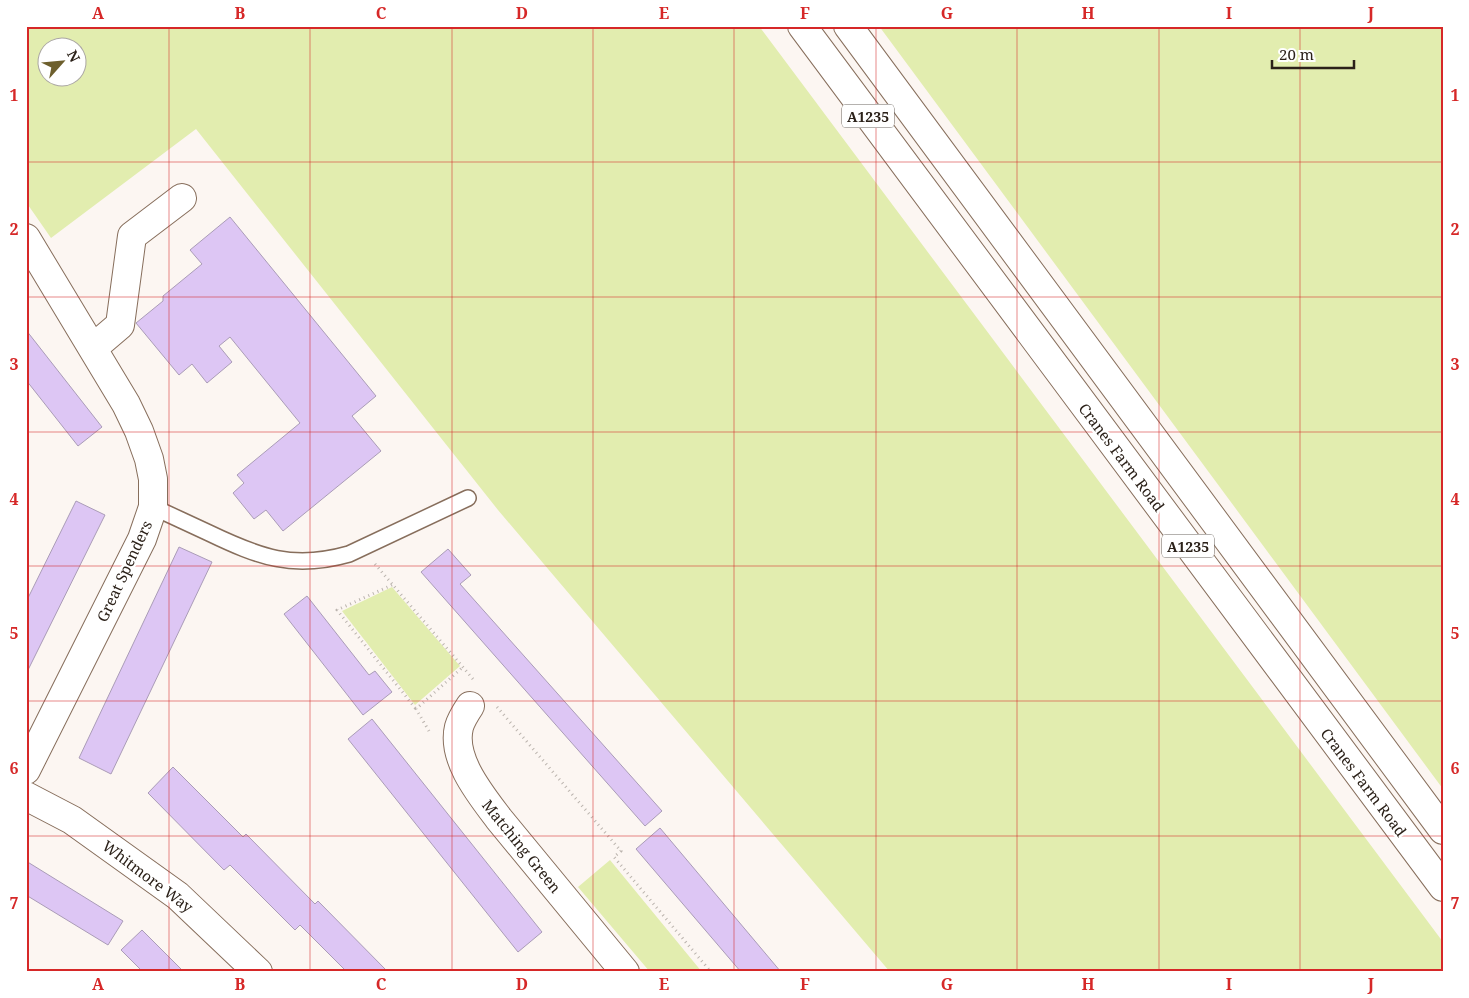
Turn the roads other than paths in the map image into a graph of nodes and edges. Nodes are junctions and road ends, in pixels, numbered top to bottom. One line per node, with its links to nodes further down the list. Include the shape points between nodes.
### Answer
1 (802, 26): 13 (main road, Cranes Farm Road / A1235)
2 (848, 26): 12 (main road, A1235)
3 (182, 198): 6 (main road, via 132,236 120,325)
4 (26, 238): 5 (main road, Great Spenders)
5 (35, 272): 6 (main road, Great Spenders)
6 (93, 348): 8 (main road, Great Spenders, via 126,404 149,458)
7 (468, 498): 8 (lane, via 349,554 311,562 253,553)
8 (153, 507): 10 (main road, Great Spenders, via 142,539)
9 (480, 697): 15 (main road, Matching Green, via 459,727 458,748 467,771 498,819)
10 (26, 770)
11 (26, 796): 14 (main road, Whitmore Way, via 72,820 178,896)
12 (1443, 830)
13 (1443, 887)
14 (258, 972)
15 (625, 972)

